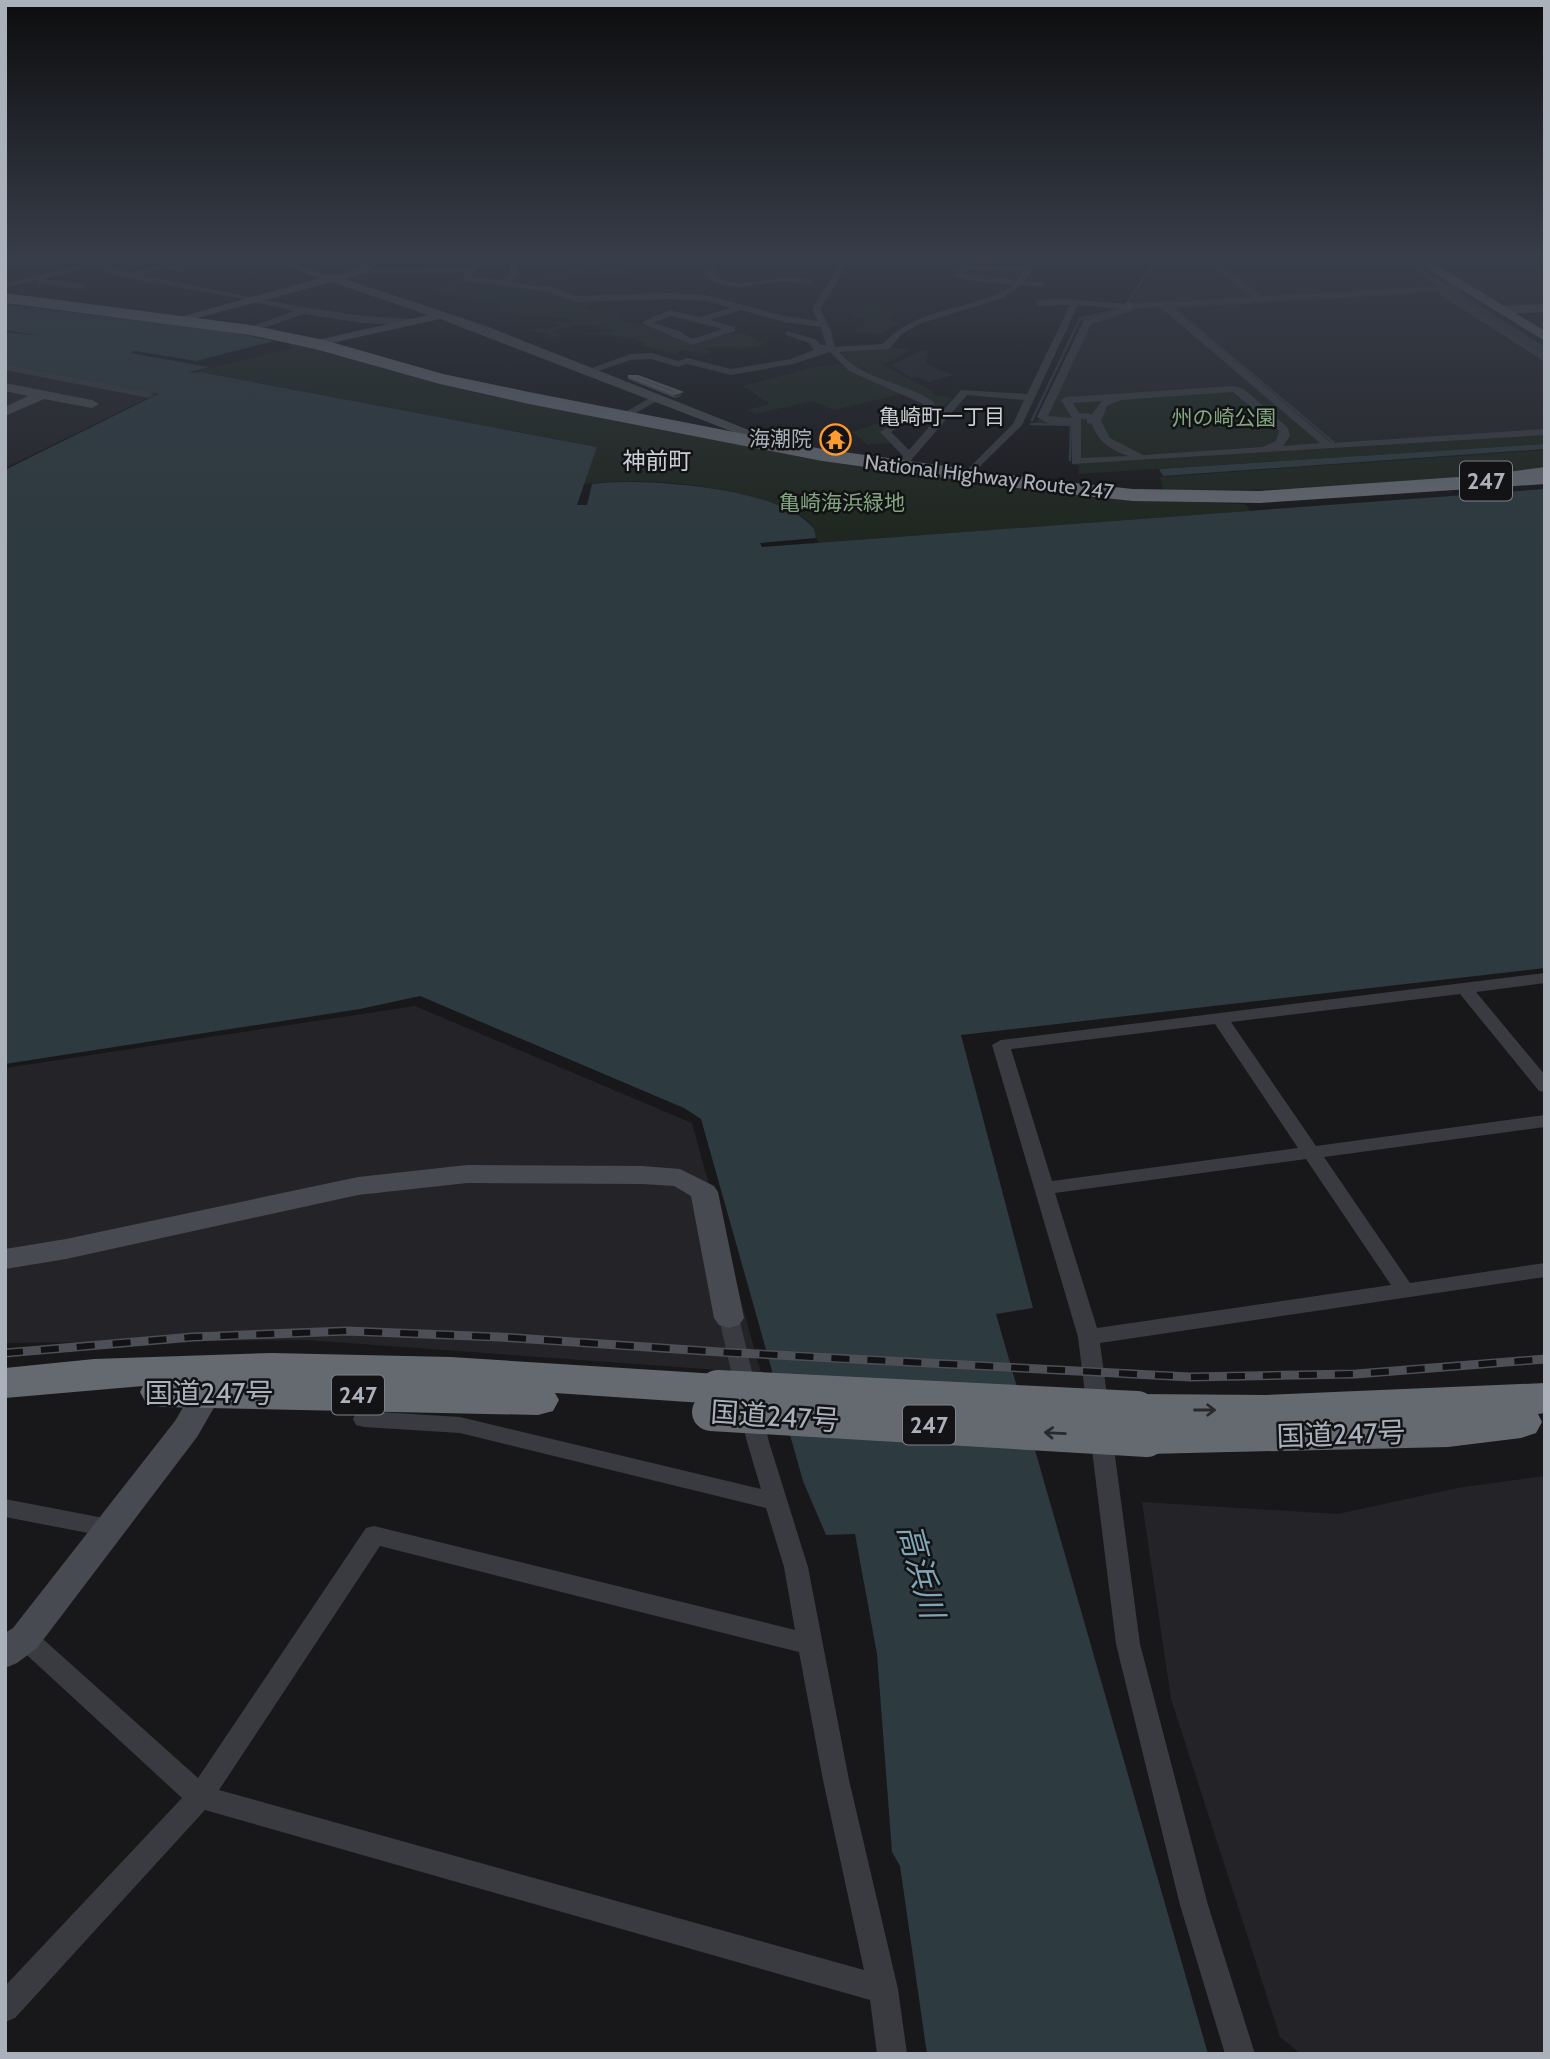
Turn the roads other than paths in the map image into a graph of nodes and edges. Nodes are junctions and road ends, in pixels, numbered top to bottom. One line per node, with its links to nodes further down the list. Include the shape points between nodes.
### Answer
1 (356, 355): 23 (highway, National Highway Route 247 / 247, via 440,379)
2 (547, 355): 9 (street)
3 (813, 355): 9 (street, via 731,372 652,356)
4 (838, 355): 30 (street, via 855,370 930,404 885,432)
5 (1051, 355): 10 (street)
6 (1070, 355): 11 (street)
7 (1222, 355): 28 (street)
8 (5, 367): 13 (street)
9 (589, 371): 16 (street)
10 (1037, 385): 11 (street); 17 (street)
11 (1054, 386): 28 (street, via 1042,418 1077,421 1076,462)
12 (5, 387): 14 (street)
13 (124, 390): 15 (street); 19 (street)
14 (43, 394): 19 (street); 22 (street)
15 (149, 395)
16 (657, 397): 23 (street); 29 (street)
17 (1030, 397): 30 (street, via 964,392); 31 (street, via 1017,425)
18 (1115, 397): 21 (street, via 1233,390); 24 (street, via 1103,404); 24 (street, via 1066,400 1076,416)
19 (92, 404)
20 (1277, 406): 21 (street)
21 (1260, 407): 26 (street)
22 (5, 412)
23 (623, 416): 29 (highway, National Highway Route 247 / 247)
24 (1095, 419): 26 (street, via 1101,436 1112,445 1146,457 1273,449 1284,438)
25 (1298, 424): 26 (street)
26 (1281, 425)
27 (1545, 432): 28 (street)
28 (1329, 446)
29 (785, 447): 30 (highway, National Highway Route 247 / 247)
30 (904, 461): 31 (highway, National Highway Route 247 / 247)
31 (968, 475): 32 (highway, National Highway Route 247 / 247, via 1110,493 1198,497 1286,496)
32 (1545, 475)
33 (1545, 978): 34 (street)
34 (1464, 988): 35 (street); 36 (street)
35 (1220, 1018): 38 (street); 39 (street, via 1001,1045)
36 (1545, 1087)
37 (1545, 1121): 38 (street)
38 (1309, 1151): 39 (street); 42 (street)
39 (1046, 1188): 44 (street)
40 (5, 1259): 43 (street, via 358,1186 467,1174 680,1178 704,1192)
41 (1545, 1270): 42 (street)
42 (1405, 1291): 44 (street)
43 (729, 1318): 52 (street)
44 (1089, 1337): 61 (street, via 1128,1644 1194,1905)
45 (215, 1379): 46 (highway, 247); 48 (highway, 国道247号 / 247); 51 (highway, 国道247号 / 247, bridge, via 517,1399 715,1401); 54 (street, via 186,1429)
46 (5, 1383)
47 (1545, 1398): 51 (highway, 247, one-way to 47)
48 (5, 1403)
49 (364, 1419): 52 (street, via 460,1425)
50 (1545, 1419): 51 (highway, 国道247号 / 247, via 1448,1431)
51 (1142, 1424)
52 (775, 1501): 55 (street, via 796,1567)
53 (5, 1508): 54 (street)
54 (109, 1528): 56 (street)
55 (811, 1644): 57 (street, via 373,1535); 58 (street)
56 (15, 1645): 57 (street)
57 (200, 1797): 58 (street); 59 (street)
58 (883, 1989): 60 (street)
59 (5, 2008)
60 (892, 2054)
61 (1241, 2054)

